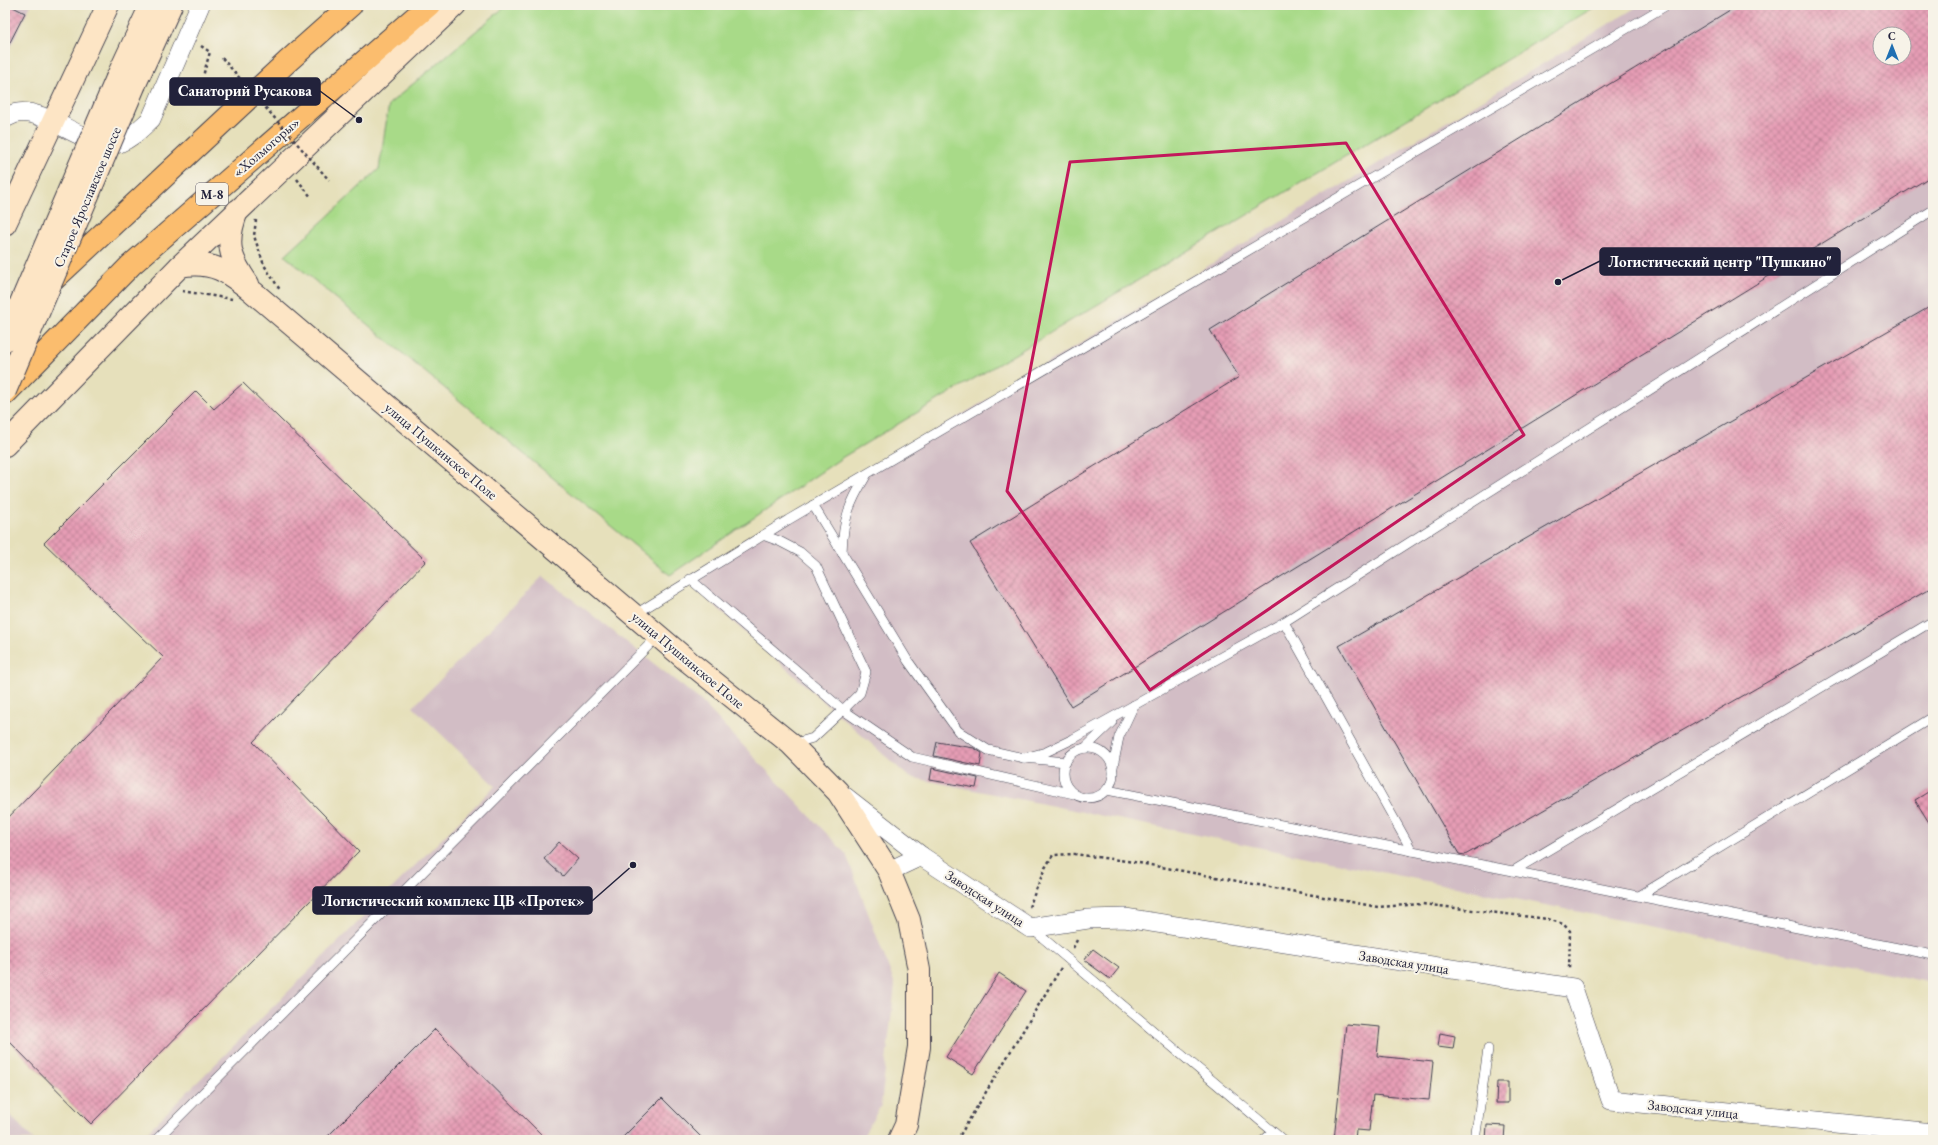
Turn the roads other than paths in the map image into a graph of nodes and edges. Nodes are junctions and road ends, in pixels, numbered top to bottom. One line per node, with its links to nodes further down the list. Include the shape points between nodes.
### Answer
1 (108, 5): 11 (main road)
2 (151, 5): 9 (main road, Старое Ярославское шоссе)
3 (171, 5): 9 (main road, Старое Ярославское шоссе)
4 (200, 5): 11 (street, via 151,119 137,132 118,143 104,144)
5 (350, 5): 17 (highway)
6 (429, 5): 19 (highway, «Холмогоры» / М-8, via 131,265)
7 (456, 5): 13 (main road)
8 (1667, 5): 21 (lane)
9 (126, 81): 18 (main road, Старое Ярославское шоссе, bridge); 19 (main road, Старое Ярославское шоссе, bridge)
10 (5, 118): 11 (street, via 17,113 32,114)
11 (54, 123): 14 (main road)
12 (1933, 210): 28 (lane)
13 (247, 213): 15 (main road); 16 (main road, улица Пушкинское Поле, via 230,230 230,246 237,268)
14 (5, 224)
15 (180, 266): 16 (main road, улица Пушкинское Поле, via 194,263 212,265 229,273); 20 (main road)
16 (253, 292): 26 (main road, улица Пушкинское Поле)
17 (5, 327)
18 (5, 340)
19 (5, 392)
20 (5, 445)
21 (867, 474): 22 (lane); 24 (lane, via 848,510 843,528)
22 (813, 505): 23 (lane); 24 (lane)
23 (762, 535): 25 (lane); 31 (lane, via 800,552 816,566 866,672 860,693)
24 (842, 553): 35 (lane, via 908,661 958,731 988,750)
25 (690, 579): 26 (lane); 31 (lane)
26 (634, 615): 29 (main road, улица Пушкинское Поле)
27 (1933, 621): 44 (lane)
28 (1284, 622): 30 (lane); 41 (lane)
29 (658, 636): 33 (main road, улица Пушкинское Поле); 51 (lane)
30 (1134, 705): 34 (lane); 35 (lane, via 1073,739 1046,752); 37 (lane, via 1120,737)
31 (843, 710): 33 (lane, via 813,738); 40 (lane, via 912,757)
32 (1933, 717): 45 (lane)
33 (791, 744): 39 (main road, улица Пушкинское Поле)
34 (1085, 748): 36 (lane, via 1074,752); 37 (lane, via 1097,750 1107,757)
35 (1024, 758): 36 (lane)
36 (1066, 762): 40 (lane, via 1064,779)
37 (1113, 767): 38 (lane, via 1113,779)
38 (1107, 790): 40 (lane, via 1098,797 1086,799); 41 (lane)
39 (838, 792): 42 (street, Заводская улица); 43 (main road, улица Пушкинское Поле)
40 (1074, 794)
41 (1412, 851): 44 (lane)
42 (921, 856): 43 (street); 46 (street, Заводская улица)
43 (889, 871): 52 (main road, улица Пушкинское Поле, via 909,920 919,970 919,1047 906,1125)
44 (1513, 871): 45 (lane)
45 (1639, 896): 47 (lane)
46 (1026, 925): 49 (lane); 50 (street, Заводская улица, via 1125,918 1573,988 1611,1100)
47 (1933, 955)
48 (1488, 1049): 55 (lane)
49 (1273, 1132): 53 (lane); 54 (lane)
50 (1933, 1132)
51 (156, 1140)
52 (899, 1140)
53 (1264, 1140)
54 (1283, 1140)
55 (1475, 1140)

